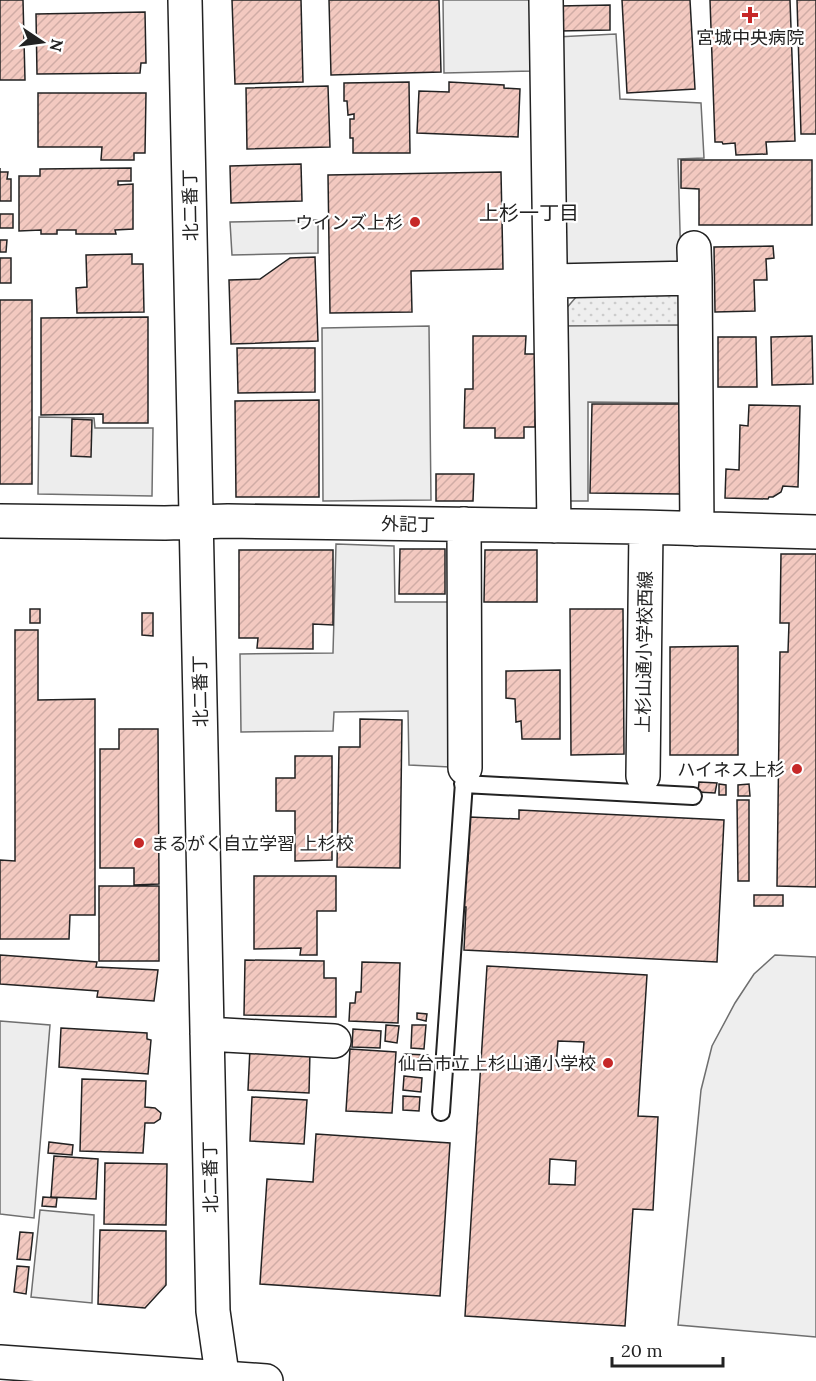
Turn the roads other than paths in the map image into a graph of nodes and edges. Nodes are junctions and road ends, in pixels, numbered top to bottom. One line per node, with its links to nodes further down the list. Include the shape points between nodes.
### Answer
1 (185, 0): 5 (street, 北二番丁)
2 (546, 0): 3 (street)
3 (551, 281): 7 (street); 9 (street, via 694,263)
4 (0, 521): 5 (street, 外記丁)
5 (197, 522): 6 (street, 外記丁); 14 (street, 北二番丁)
6 (464, 525): 7 (street, 外記丁); 11 (street)
7 (554, 526): 8 (street, 外記丁)
8 (646, 528): 9 (street, 外記丁); 12 (street, 上杉山通小学校西線)
9 (697, 529): 10 (street, 外記丁)
10 (816, 532)
11 (464, 776): 12 (lane); 16 (lane)
12 (642, 785): 13 (lane)
13 (693, 796)
14 (207, 1034): 15 (street); 18 (street, 北二番丁, via 213,1311)
15 (334, 1041)
16 (441, 1112)
17 (0, 1362): 18 (street)
18 (223, 1379): 19 (street)
19 (266, 1381)

